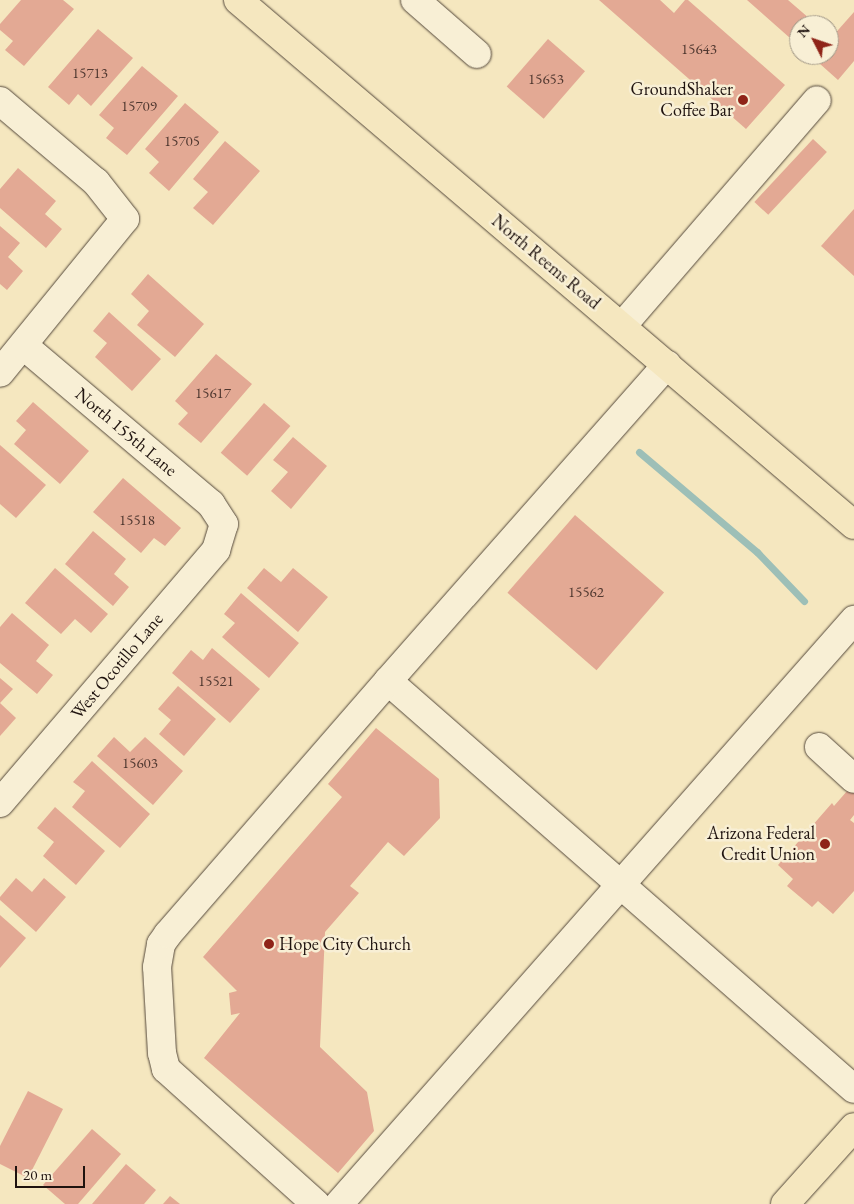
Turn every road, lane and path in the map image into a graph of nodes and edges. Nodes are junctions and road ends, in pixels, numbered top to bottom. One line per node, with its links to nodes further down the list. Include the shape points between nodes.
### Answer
1 (238, 0): 6 (main road, North Reems Road)
2 (415, 0): 3 (street)
3 (477, 54)
4 (816, 100): 6 (street)
5 (0, 101): 7 (street, via 96,182 125,219)
6 (622, 326): 8 (main road, North Reems Road)
7 (23, 345): 9 (street); 10 (street, North 155th Lane, via 211,504)
8 (667, 365): 11 (main road, North Reems Road); 13 (street)
9 (0, 372)
10 (224, 524): 16 (street, West Ocotillo Lane, via 216,550)
11 (854, 525)
12 (854, 620): 17 (street)
13 (388, 681): 17 (street); 20 (street, via 168,934 157,955 162,1053 166,1069)
14 (819, 747): 15 (street)
15 (854, 779)
16 (0, 803)
17 (620, 883): 18 (street); 21 (street)
18 (854, 1089)
19 (854, 1127): 22 (main road)
20 (316, 1204)
21 (338, 1204)
22 (786, 1204)

